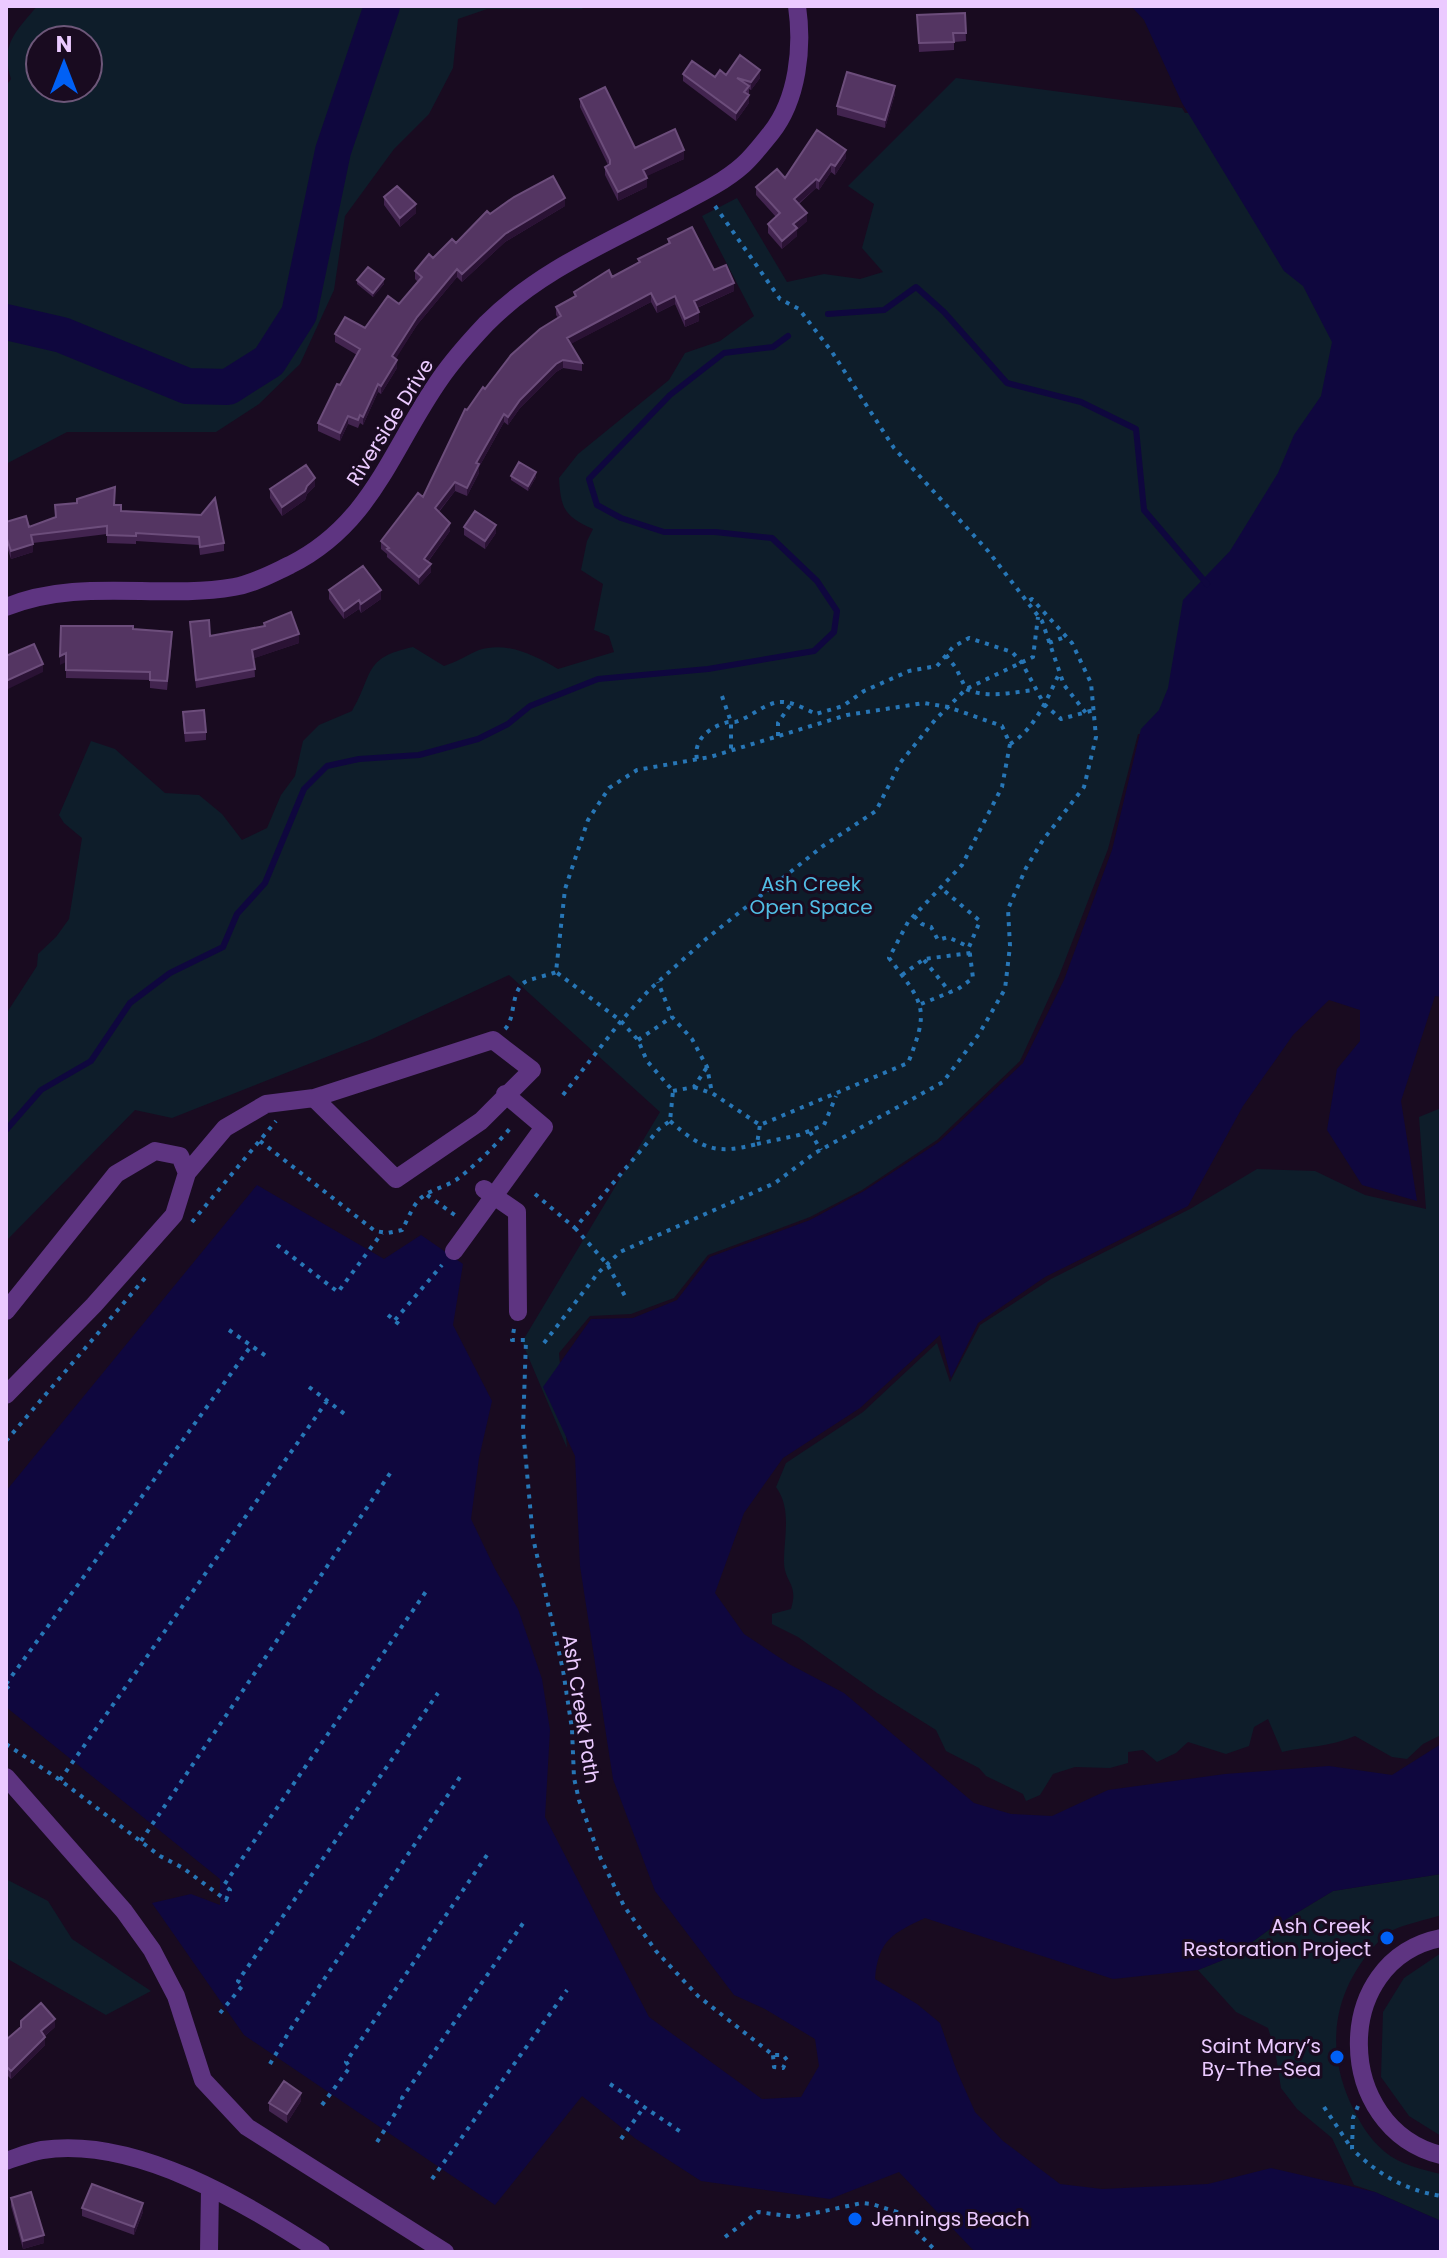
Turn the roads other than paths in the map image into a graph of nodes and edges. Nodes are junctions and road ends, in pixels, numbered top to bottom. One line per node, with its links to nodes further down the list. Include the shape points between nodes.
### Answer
1 (797, 6): 2 (street, Riverside Drive, via 795,78 774,130 743,165 557,269 486,324 440,379 359,511 308,555 236,587 76,591)
2 (6, 607)
3 (505, 1094): 4 (street, via 481,1121 396,1179); 4 (street, via 532,1070 493,1040); 6 (street, via 544,1127)
4 (314, 1098): 5 (street, via 266,1104 225,1128)
5 (187, 1173): 8 (street, via 180,1156 155,1151 116,1174); 10 (street, via 174,1215)
6 (489, 1192): 7 (street); 9 (street, via 517,1212)
7 (454, 1251)
8 (6, 1311)
9 (518, 1312)
10 (6, 1395)
11 (6, 1777): 18 (street, via 152,1950 176,1996 203,2080 247,2127)
12 (1441, 1938): 13 (street, via 1405,1951 1384,1972 1361,2014 1358,2042 1368,2096 1384,2119 1400,2135)
13 (1441, 2155)
14 (6, 2161): 15 (street, via 41,2150 83,2149 125,2155)
15 (210, 2188): 16 (street); 17 (street)
16 (209, 2252)
17 (321, 2252)
18 (445, 2252)

